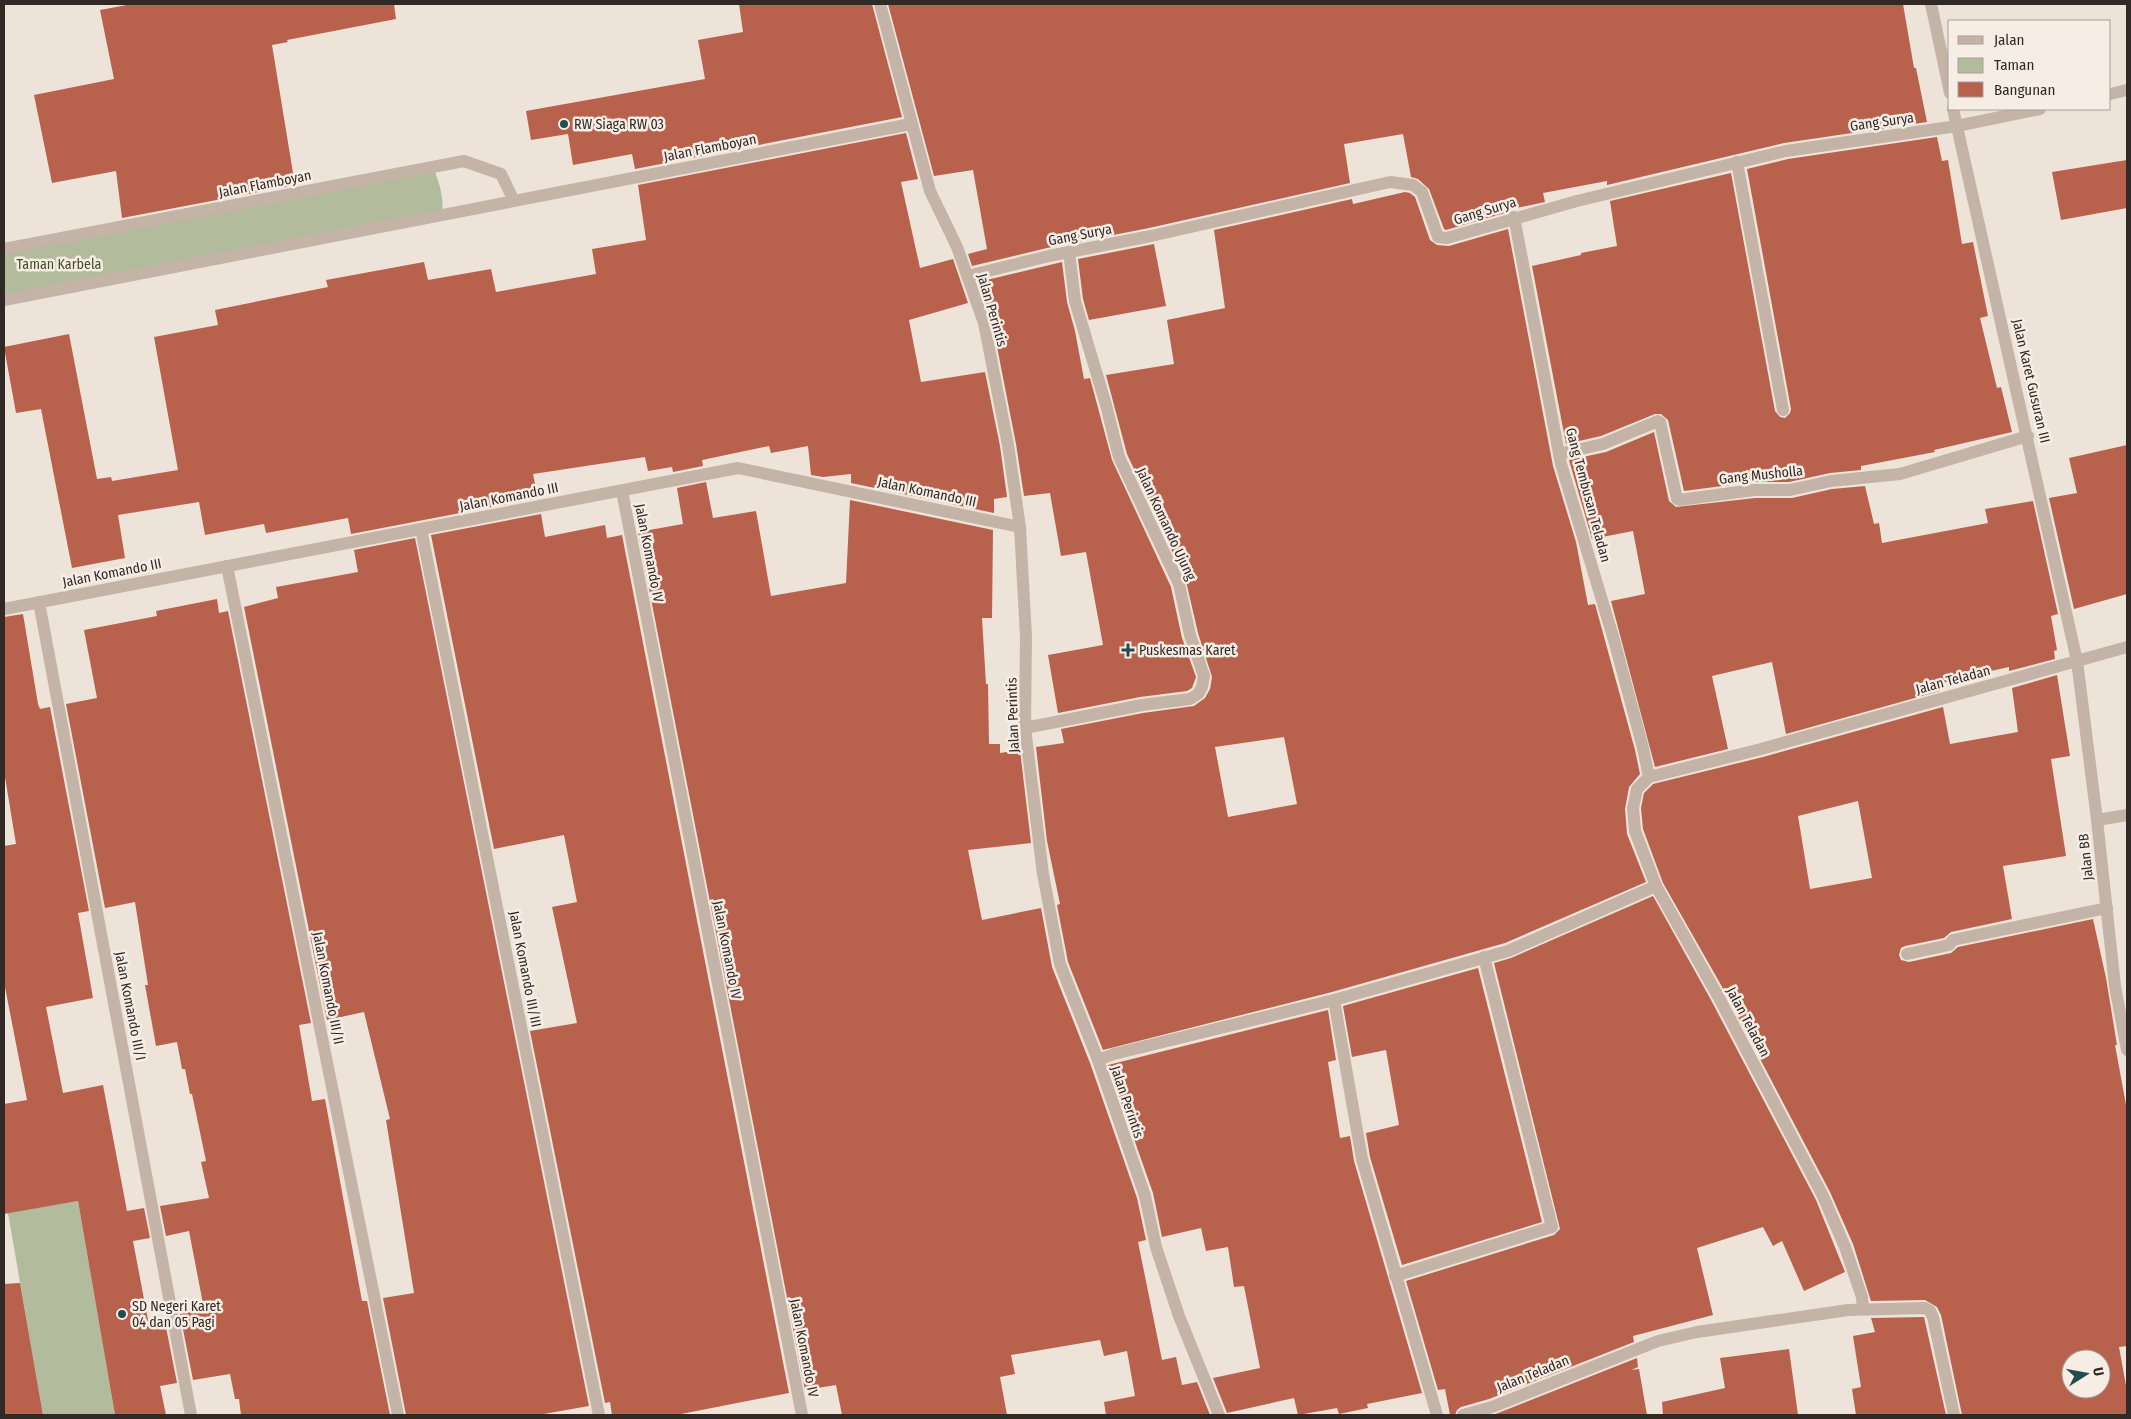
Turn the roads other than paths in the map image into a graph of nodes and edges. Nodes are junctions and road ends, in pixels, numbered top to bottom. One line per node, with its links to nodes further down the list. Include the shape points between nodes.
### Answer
1 (880, 4): 8 (street, Jalan Perintis)
2 (1932, 4): 3 (street)
3 (1948, 83)
4 (2127, 90): 5 (street)
5 (2111, 94)
6 (1953, 110): 9 (street, Jalan Karet Gusuran III)
7 (2035, 110): 9 (street, Gang Surya)
8 (911, 124): 11 (street, Jalan Flamboyan); 15 (street, Jalan Perintis, via 930,191)
9 (1957, 126): 10 (street, Gang Surya, via 1786,151); 18 (street, Jalan Karet Gusuran III)
10 (1737, 162): 12 (street, Gang Surya); 17 (street)
11 (514, 201): 13 (street, Jalan Flamboyan, via 500,174 464,161); 16 (street, Jalan Flamboyan)
12 (1514, 217): 14 (street, Gang Surya, via 1447,238 1438,237 1422,192 1413,185 1390,182); 19 (street, Gang Tembusan Teladan)
13 (4, 249)
14 (1069, 252): 15 (street, Gang Surya); 28 (street, Jalan Komando Ujung, via 1075,301 1118,457 1179,584 1190,635 1204,676 1198,694 1190,699)
15 (967, 276): 21 (street, Jalan Perintis, via 984,323)
16 (4, 300)
17 (1783, 410)
18 (2028, 436): 19 (street, Gang Musholla, via 1900,474 1831,481 1790,490 1754,490 1679,500 1658,421 1602,444); 27 (street, Jalan Karet Gusuran III)
19 (1559, 454): 29 (street, Gang Tembusan Teladan, via 1614,640)
20 (622, 491): 21 (street, Jalan Komando III, via 738,468); 22 (street, Jalan Komando III); 44 (street, Jalan Komando IV)
21 (1020, 527): 28 (street, Jalan Perintis, via 1026,637)
22 (421, 529): 23 (street, Jalan Komando III); 43 (street, Jalan Komando III/III)
23 (227, 566): 24 (street, Jalan Komando III); 42 (street, Jalan Komando III/II)
24 (39, 602): 25 (street, Jalan Komando III); 41 (street, Jalan Komando III/I)
25 (4, 609)
26 (2127, 647): 27 (street, Jalan Teladan)
27 (2077, 661): 29 (street, Jalan Teladan, via 1762,749); 31 (street, Jalan BB)
28 (1025, 728): 38 (street, Jalan Perintis, via 1043,874 1060,964)
29 (1649, 777): 32 (street, Jalan Teladan, via 1638,789 1633,808 1635,831)
30 (2127, 815): 31 (street)
31 (2097, 820): 33 (street, Jalan BB)
32 (1656, 886): 35 (street, via 1508,951); 40 (street, Jalan Teladan, via 1823,1196 1846,1247)
33 (2107, 908): 34 (street, via 1953,940 1949,945); 37 (street, Jalan BB, via 2115,986)
34 (1907, 954)
35 (1484, 957): 36 (street); 39 (street, via 1552,1227)
36 (1334, 1000): 38 (street); 39 (street, via 1362,1159)
37 (2127, 1050)
38 (1098, 1060): 45 (street, Jalan Perintis, via 1144,1196 1173,1299)
39 (1395, 1276): 46 (street)
40 (1863, 1309): 47 (street, Jalan Teladan, via 1737,1325 1658,1342); 48 (street, via 1925,1308 1930,1311)
41 (191, 1415)
42 (398, 1415)
43 (599, 1415)
44 (802, 1415)
45 (1219, 1415)
46 (1437, 1415)
47 (1464, 1415)
48 (1954, 1415)

